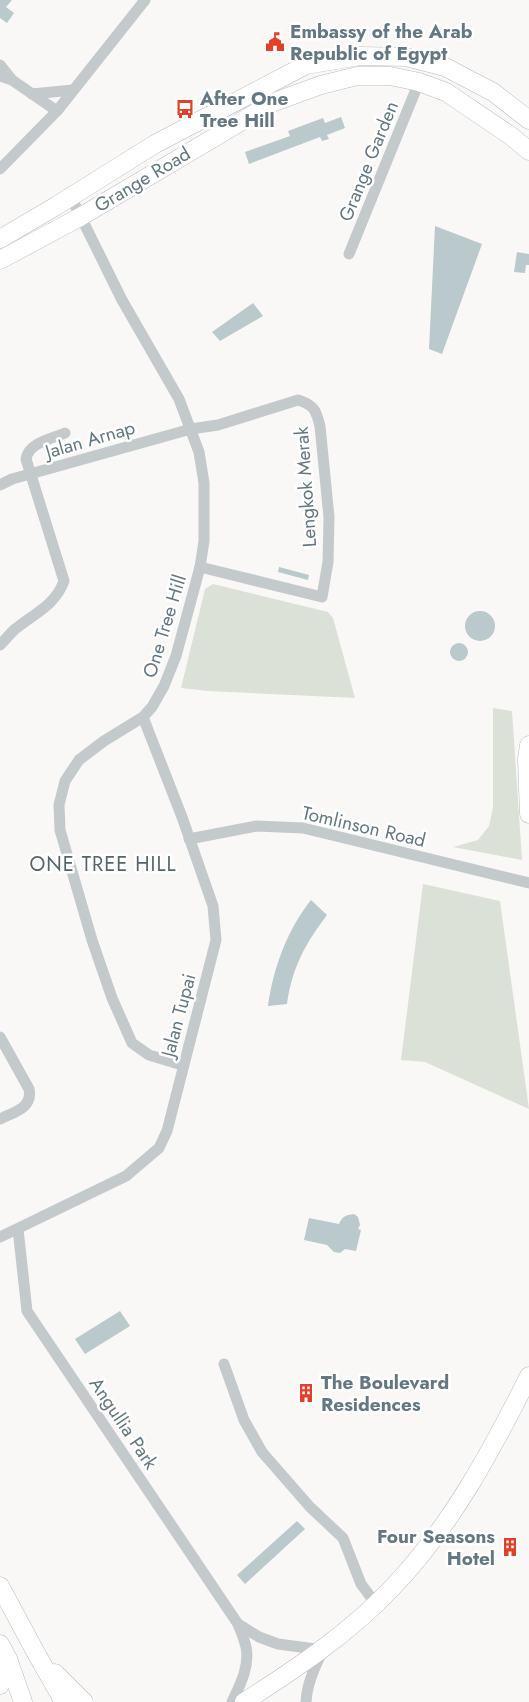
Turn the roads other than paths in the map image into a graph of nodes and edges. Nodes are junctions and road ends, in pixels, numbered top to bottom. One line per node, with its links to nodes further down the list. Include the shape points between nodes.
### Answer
1 (145, 0): 6 (street)
2 (0, 65): 4 (street)
3 (0, 76): 4 (street)
4 (12, 80): 7 (street)
5 (419, 82): 10 (main road, Grange Road, via 446,92); 13 (main road, Grange Road, via 390,76 357,76 321,84 274,102); 15 (street, Grange Garden)
6 (73, 90): 7 (street); 8 (street)
7 (32, 94): 8 (street)
8 (57, 111): 11 (street)
9 (529, 120): 12 (main road, Grange Road, via 493,92 445,66 406,56 360,56 306,65 155,144)
10 (529, 151)
11 (0, 169)
12 (70, 197): 13 (street, One Tree Hill); 14 (main road, Grange Road)
13 (80, 217): 16 (main road, Grange Road); 17 (street, One Tree Hill, via 122,300 179,399)
14 (0, 239)
15 (349, 254)
16 (0, 260)
17 (191, 429): 19 (street, Jalan Arnap); 21 (street, One Tree Hill, via 200,452 204,483 204,541); 21 (street, Lengkok Merak, via 218,425 298,400 308,403 316,412 320,426 328,517 328,562 322,597)
18 (65, 433): 19 (street, via 31,447 26,460)
19 (30, 474): 20 (street, Jalan Arnap); 22 (street, via 64,581 52,601)
20 (0, 485)
21 (200, 568): 23 (street, One Tree Hill, via 176,656 164,686)
22 (0, 645)
23 (144, 717): 26 (street, Jalan Tupai); 29 (street, One Tree Hill, via 79,760 65,781 59,805 60,830 92,940 132,1043 149,1055)
24 (529, 745): 25 (main road)
25 (529, 814)
26 (189, 839): 27 (street, Tomlinson Road, via 257,826 303,828); 29 (street, Jalan Tupai, via 213,906 216,940)
27 (529, 883)
28 (0, 1037): 30 (street, via 30,1094 25,1107)
29 (182, 1065): 31 (street, Jalan Tupai, via 167,1131 159,1148 126,1176)
30 (0, 1119)
31 (18, 1229): 32 (street, Jalan Tupai); 37 (street, Angullia Park, via 27,1312)
32 (0, 1237)
33 (224, 1364): 36 (street, via 244,1420 262,1452 310,1507 343,1538 361,1584)
34 (529, 1376): 36 (main road, via 506,1423 451,1515 423,1553)
35 (0, 1586): 40 (main road)
36 (376, 1604): 38 (main road)
37 (238, 1624): 38 (street, Angullia Park, via 278,1644); 45 (street, Angullia Park, via 246,1648 246,1663)
38 (323, 1650): 46 (main road); 47 (street, via 312,1675)
39 (4, 1651): 41 (main road); 42 (main road)
40 (36, 1653): 43 (main road); 44 (main road)
41 (0, 1685)
42 (23, 1702)
43 (64, 1702)
44 (84, 1702)
45 (232, 1702)
46 (244, 1702)
47 (306, 1702)

